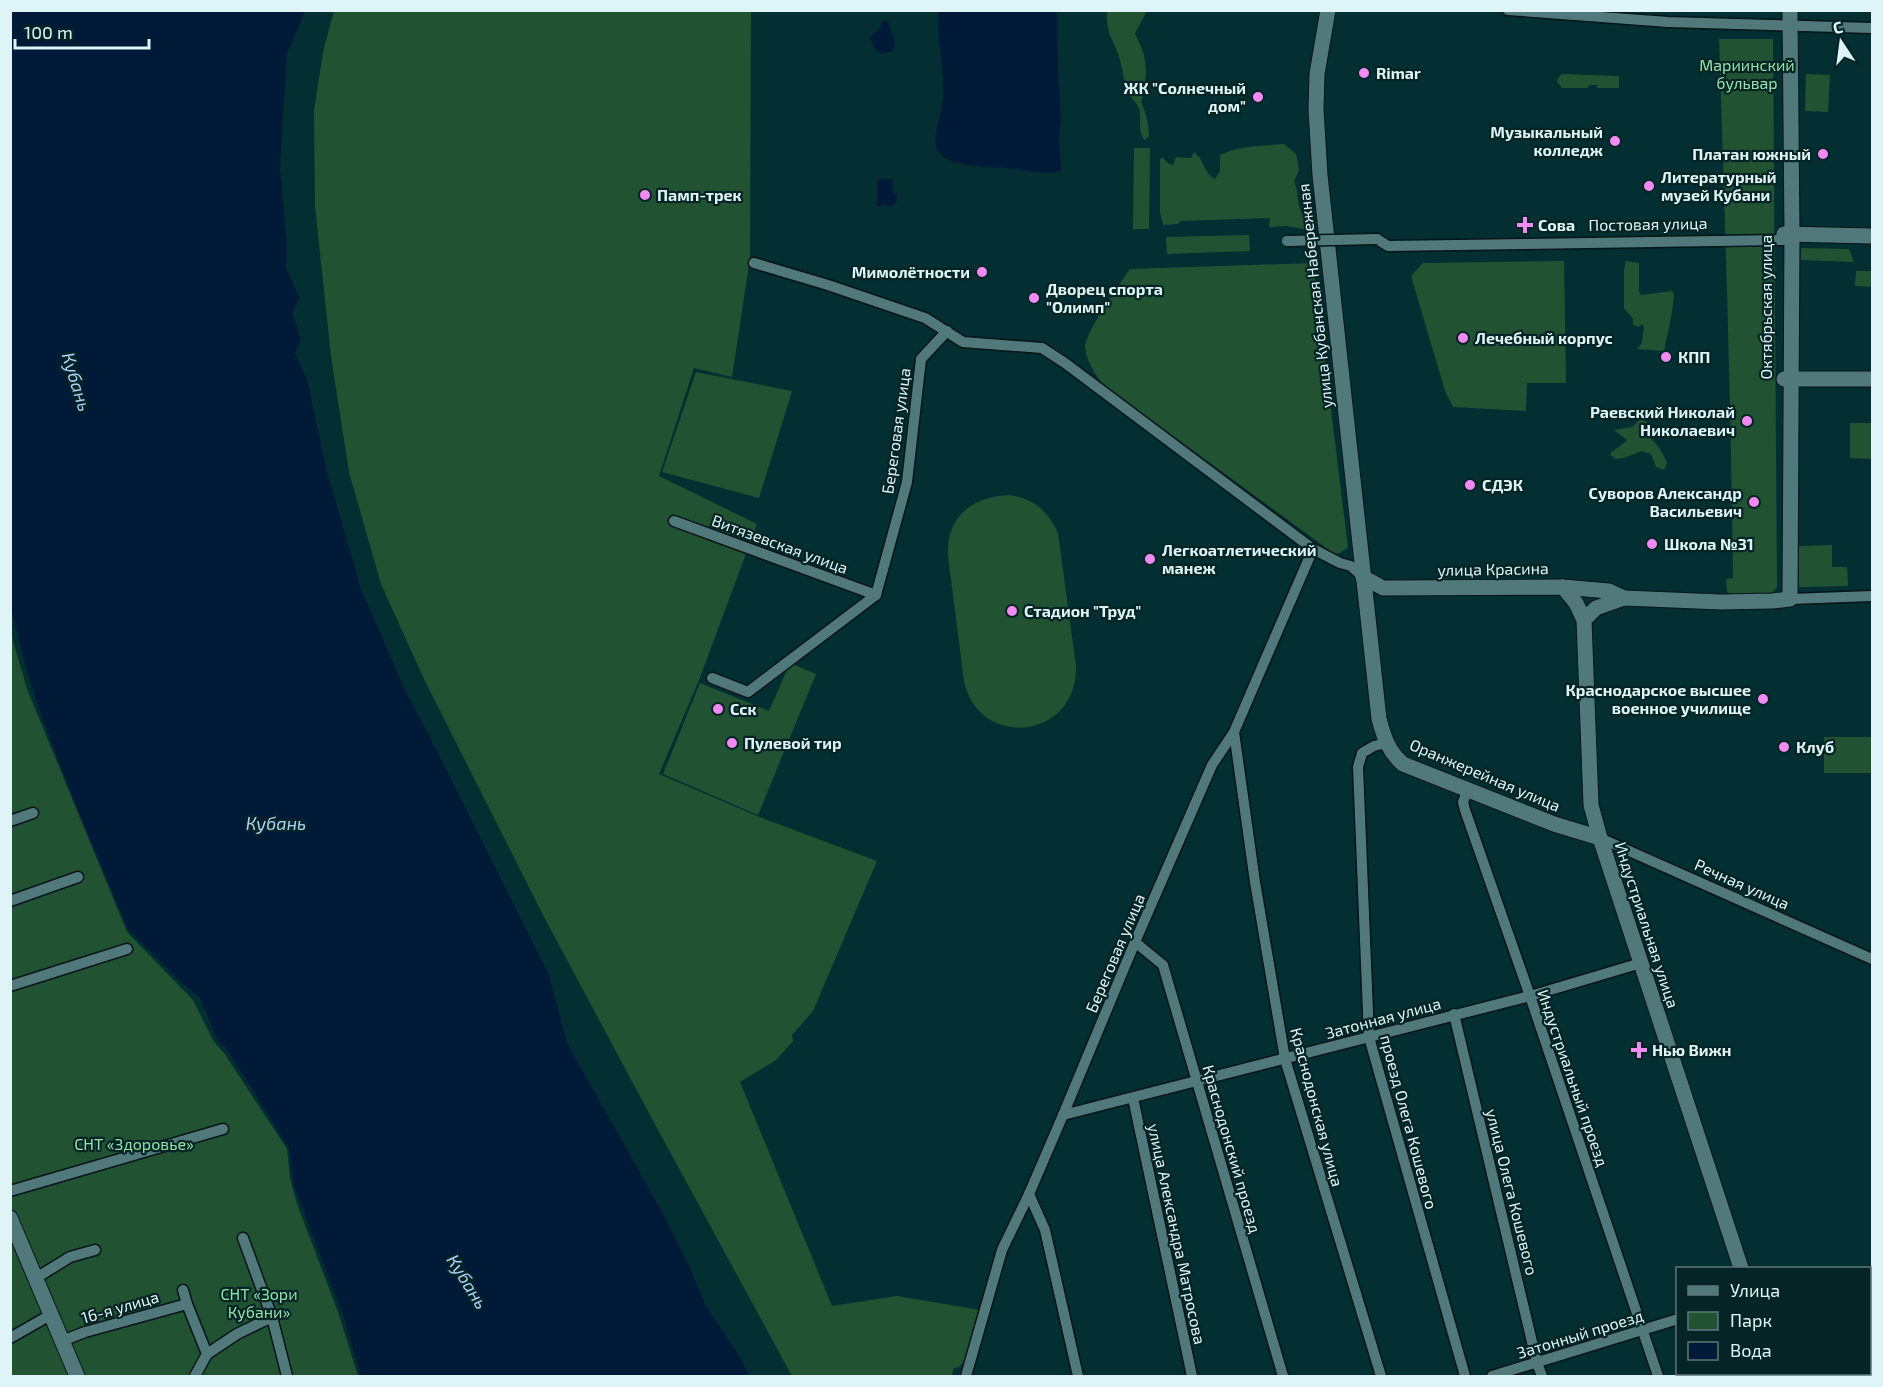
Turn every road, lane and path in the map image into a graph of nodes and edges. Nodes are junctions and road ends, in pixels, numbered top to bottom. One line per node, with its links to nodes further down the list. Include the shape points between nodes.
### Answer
1 (1328, 10): 15 (main road, улица Кубанская Набережная, via 1317,74 1319,165)
2 (1508, 10): 3 (street, via 1668,22)
3 (1786, 18): 4 (street); 6 (main road, Октябрьская улица)
4 (1872, 28)
5 (1872, 236): 6 (main road, Постовая улица)
6 (1788, 237): 7 (street, Постовая улица, bridge, via 1389,246 1377,239); 8 (main road, Постовая улица); 11 (main road, Октябрьская улица)
7 (1287, 241)
8 (1872, 241)
9 (754, 263): 10 (street, via 925,318)
10 (947, 331): 14 (street, via 963,342 1042,348 1056,356); 17 (street, Береговая улица, via 921,359 907,482)
11 (1788, 379): 12 (main road); 20 (main road, Октябрьская улица); 21 (main road, Октябрьская улица, via 1782,586)
12 (1872, 379)
13 (674, 521): 17 (street, Витязевская улица)
14 (1313, 549): 15 (street, via 1351,566); 24 (street, Береговая улица)
15 (1364, 577): 16 (main road, улица Красина, via 1383,588); 25 (main road, Оранжерейная улица, via 1379,719)
16 (1563, 586): 19 (main road, улица Красина, via 1609,591); 22 (main road, Индустриальная улица)
17 (876, 595): 23 (street, via 748,692)
18 (1872, 596): 20 (street, улица Красина)
19 (1624, 598): 21 (main road, улица Красина); 22 (main road, улица Красина, via 1596,608)
20 (1790, 599): 21 (main road, улица Красина)
21 (1772, 601)
22 (1584, 620): 27 (main road, Индустриальная улица)
23 (712, 678)
24 (1234, 732): 34 (street, Береговая улица, via 1212,765); 42 (street, Краснодонская улица)
25 (1386, 743): 26 (main road, Оранжерейная улица, via 1403,764); 41 (street, проезд Олега Кошевого, via 1362,753 1358,767)
26 (1468, 789): 30 (main road, Оранжерейная улица); 39 (street, Индустриальный проезд, via 1463,802 1465,810)
27 (1591, 805): 30 (main road, via 1577,823); 31 (main road, Индустриальная улица)
28 (33, 813): 29 (street)
29 (10, 821)
30 (1554, 824): 31 (main road, Оранжерейная улица)
31 (1600, 837): 36 (street, Речная улица); 37 (main road, Индустриальная улица)
32 (78, 877): 33 (street)
33 (10, 901)
34 (1135, 942): 43 (street, Краснодонский проезд, via 1163,965); 45 (street, Береговая улица)
35 (126, 948): 38 (street)
36 (1872, 959)
37 (1641, 963): 39 (street, Затонная улица); 53 (main road, Индустриальная улица)
38 (10, 986)
39 (1530, 996): 40 (street, Затонная улица); 60 (street, Индустриальный проезд)
40 (1454, 1014): 41 (street, Затонная улица); 64 (street, улица Олега Кошевого)
41 (1369, 1038): 42 (street, Затонная улица); 73 (street, проезд Олега Кошевого)
42 (1285, 1059): 43 (street, Затонная улица); 72 (street, Краснодонская улица)
43 (1197, 1082): 44 (street, Затонная улица); 71 (street, Краснодонский проезд)
44 (1133, 1098): 45 (street, Затонная улица); 70 (street, улица Александра Матросова)
45 (1063, 1115): 48 (street, Береговая улица)
46 (223, 1129): 47 (street)
47 (10, 1191)
48 (1029, 1194): 68 (street, Береговая улица, via 1002,1250); 69 (street, via 1045,1230)
49 (10, 1218): 50 (main road)
50 (13, 1234): 54 (main road)
51 (243, 1238): 58 (street)
52 (95, 1250): 54 (street, via 70,1257)
53 (1739, 1267)
54 (36, 1278): 57 (main road)
55 (183, 1290): 56 (street)
56 (187, 1304): 62 (street, 16-я улица); 63 (street)
57 (52, 1314): 61 (street); 62 (main road)
58 (272, 1317): 63 (street); 67 (street)
59 (1676, 1319): 60 (street, Затонный проезд)
60 (1643, 1330): 64 (street, Затонный проезд); 76 (street, Индустриальный проезд)
61 (10, 1338)
62 (62, 1341): 65 (main road)
63 (207, 1354): 66 (street)
64 (1537, 1363): 74 (street, Затонный проезд); 75 (street, улица Олега Кошевого)
65 (77, 1377)
66 (195, 1377)
67 (287, 1377)
68 (966, 1377)
69 (1078, 1377)
70 (1192, 1377)
71 (1283, 1377)
72 (1381, 1377)
73 (1465, 1377)
74 (1492, 1377)
75 (1542, 1377)
76 (1658, 1377)

